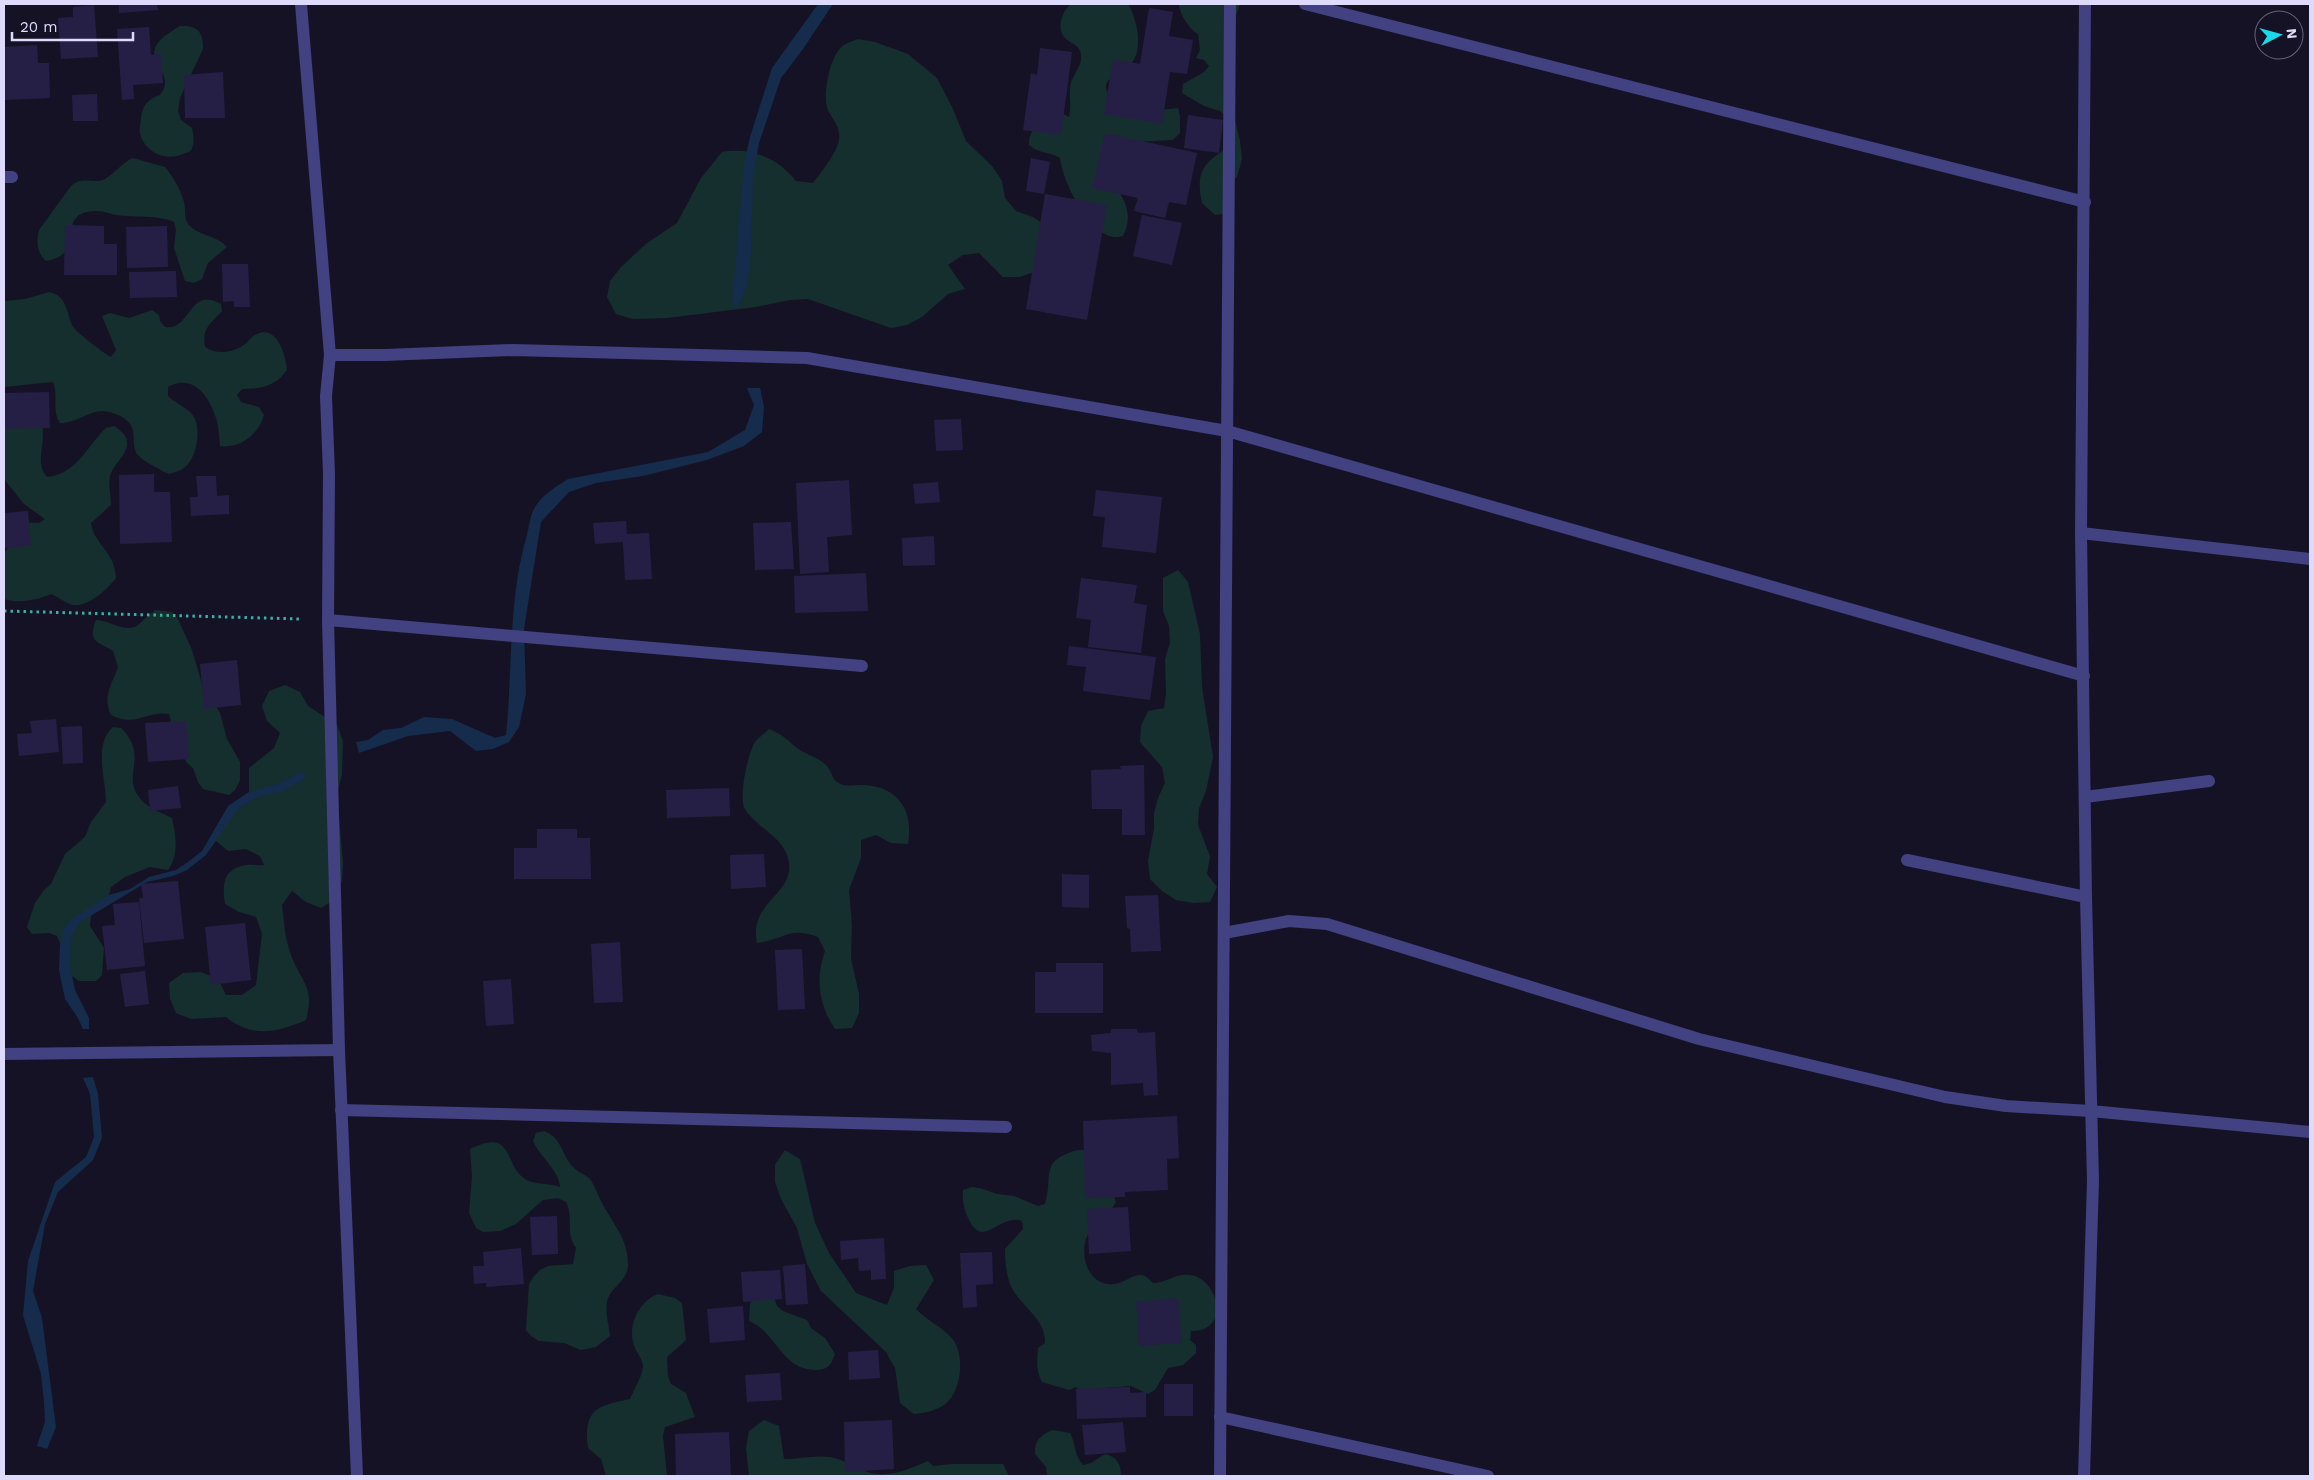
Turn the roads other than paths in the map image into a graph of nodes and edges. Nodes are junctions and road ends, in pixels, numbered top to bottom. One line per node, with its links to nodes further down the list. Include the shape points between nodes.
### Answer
1 (301, 4): 6 (street)
2 (1230, 4): 7 (street)
3 (1304, 4): 5 (street)
4 (2085, 4): 5 (street)
5 (2085, 202): 8 (street)
6 (330, 355): 7 (street, via 514,350 807,358); 10 (street, via 326,396)
7 (1227, 431): 12 (street); 17 (street)
8 (2081, 533): 9 (street); 12 (street)
9 (2310, 559)
10 (328, 620): 11 (street); 18 (street)
11 (862, 666)
12 (2084, 676): 14 (street)
13 (2209, 781): 14 (street)
14 (2085, 797): 16 (street)
15 (1907, 860): 16 (street)
16 (2086, 897): 21 (street)
17 (1224, 933): 21 (street, via 1289,921 1328,924 1699,1039 1945,1097 2006,1106); 24 (street)
18 (338, 1050): 19 (street); 20 (street)
19 (4, 1054)
20 (341, 1110): 22 (street); 25 (street)
21 (2091, 1111): 23 (street); 28 (street, via 2093,1181)
22 (1006, 1127)
23 (2310, 1132)
24 (1220, 1417): 26 (street); 27 (street)
25 (356, 1476)
26 (1220, 1476)
27 (1488, 1476)
28 (2084, 1476)

